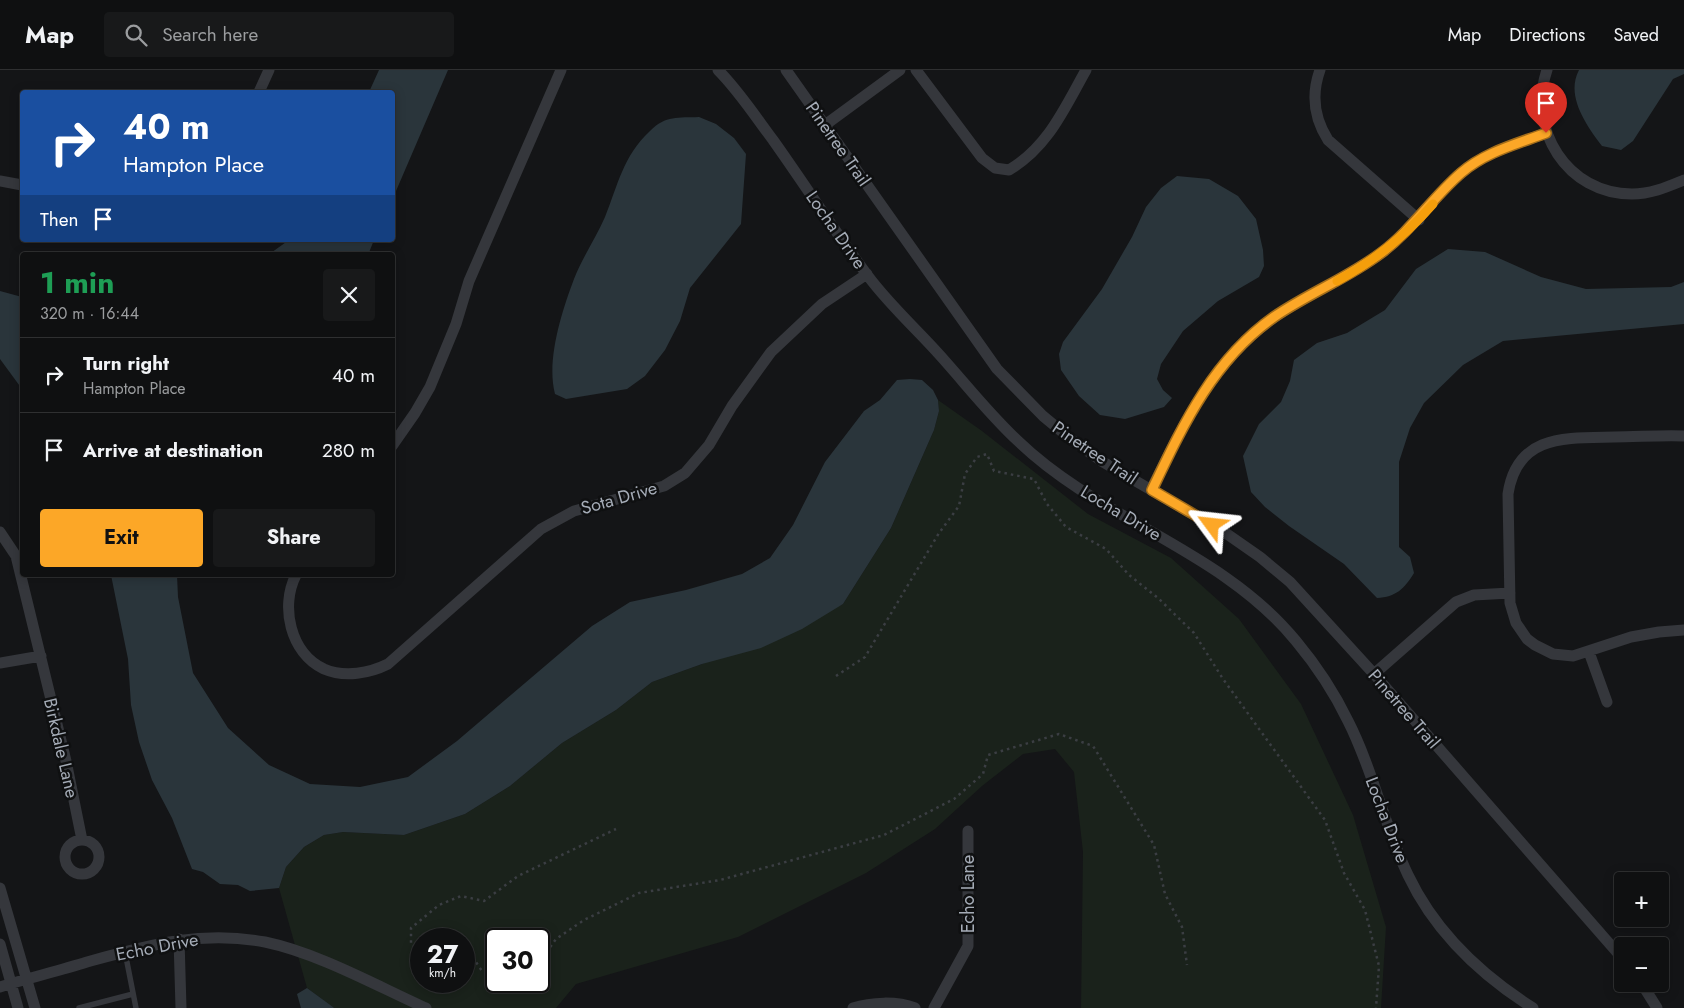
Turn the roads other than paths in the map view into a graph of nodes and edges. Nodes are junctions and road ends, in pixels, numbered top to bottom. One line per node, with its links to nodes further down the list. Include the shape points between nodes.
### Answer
1 (269, 70): 10 (street)
2 (561, 70): 19 (street, via 469,281 456,324 430,387)
3 (718, 70): 17 (street, Locha Drive, via 747,104)
4 (786, 70): 11 (street, Pinetree Trail)
5 (900, 70): 11 (street)
6 (916, 70): 7 (street, via 982,158 995,168 1009,170 1028,159 1048,137)
7 (1086, 70)
8 (1320, 70): 16 (street, via 1314,106 1328,140)
9 (1547, 70): 12 (street, via 1541,103)
10 (260, 90)
11 (825, 125): 20 (street, Pinetree Trail, via 997,369 1043,416 1072,440)
12 (1546, 133): 13 (street, via 1554,151 1567,167 1603,189 1623,194 1644,193); 16 (street, via 1498,150 1474,164 1447,187)
13 (1684, 180)
14 (0, 182): 15 (street)
15 (20, 185)
16 (1419, 220): 20 (street, via 1381,254 1295,304 1247,340 1223,364 1185,421)
17 (867, 274): 24 (street, Sota Drive, via 822,304 771,352 709,445 685,473 664,486 574,511 541,529 388,664 370,672 354,673 325,669 315,662 295,639 288,614 288,598); 53 (street, Locha Drive, via 990,415 1022,445 1085,492 1237,584 1292,636 1330,687 1348,721 1395,845 1422,901 1466,956 1492,980)
18 (1684, 436): 25 (street, via 1556,440 1546,442 1524,458 1513,475 1508,494)
19 (395, 442)
20 (1152, 490): 30 (street, Pinetree Trail, via 1260,557 1302,594)
21 (0, 532): 22 (street, Birkdale Lane, via 16,556)
22 (20, 573)
23 (21, 577): 28 (street, Birkdale Lane)
24 (295, 577)
25 (1510, 593): 27 (street, via 1516,622 1535,645 1563,656); 30 (street, via 1474,595 1456,602)
26 (1684, 630): 27 (street, via 1631,637)
27 (1589, 652): 31 (street)
28 (40, 656): 29 (street); 33 (street, Birkdale Lane)
29 (0, 663)
30 (1374, 674): 37 (street, Pinetree Trail)
31 (1607, 702)
32 (968, 831): 52 (street, Echo Lane, via 968,946)
33 (82, 840)
34 (0, 888): 39 (street)
35 (178, 939): 38 (street, Echo Drive); 48 (street); 49 (street, Echo Drive, via 235,938 290,949)
36 (0, 944): 40 (street)
37 (1614, 949)
38 (125, 952): 39 (street, Echo Drive); 43 (lane)
39 (27, 979): 40 (street, Echo Drive); 45 (street)
40 (12, 984): 41 (street, Echo Drive); 44 (street)
41 (0, 987)
42 (1647, 992): 54 (street)
43 (133, 994): 46 (lane); 47 (lane)
44 (18, 1008)
45 (35, 1008)
46 (79, 1008)
47 (136, 1008)
48 (181, 1008)
49 (426, 1008)
50 (853, 1008): 51 (street, via 904,1004)
51 (915, 1008)
52 (934, 1008)
53 (1533, 1008)
54 (1657, 1008)

